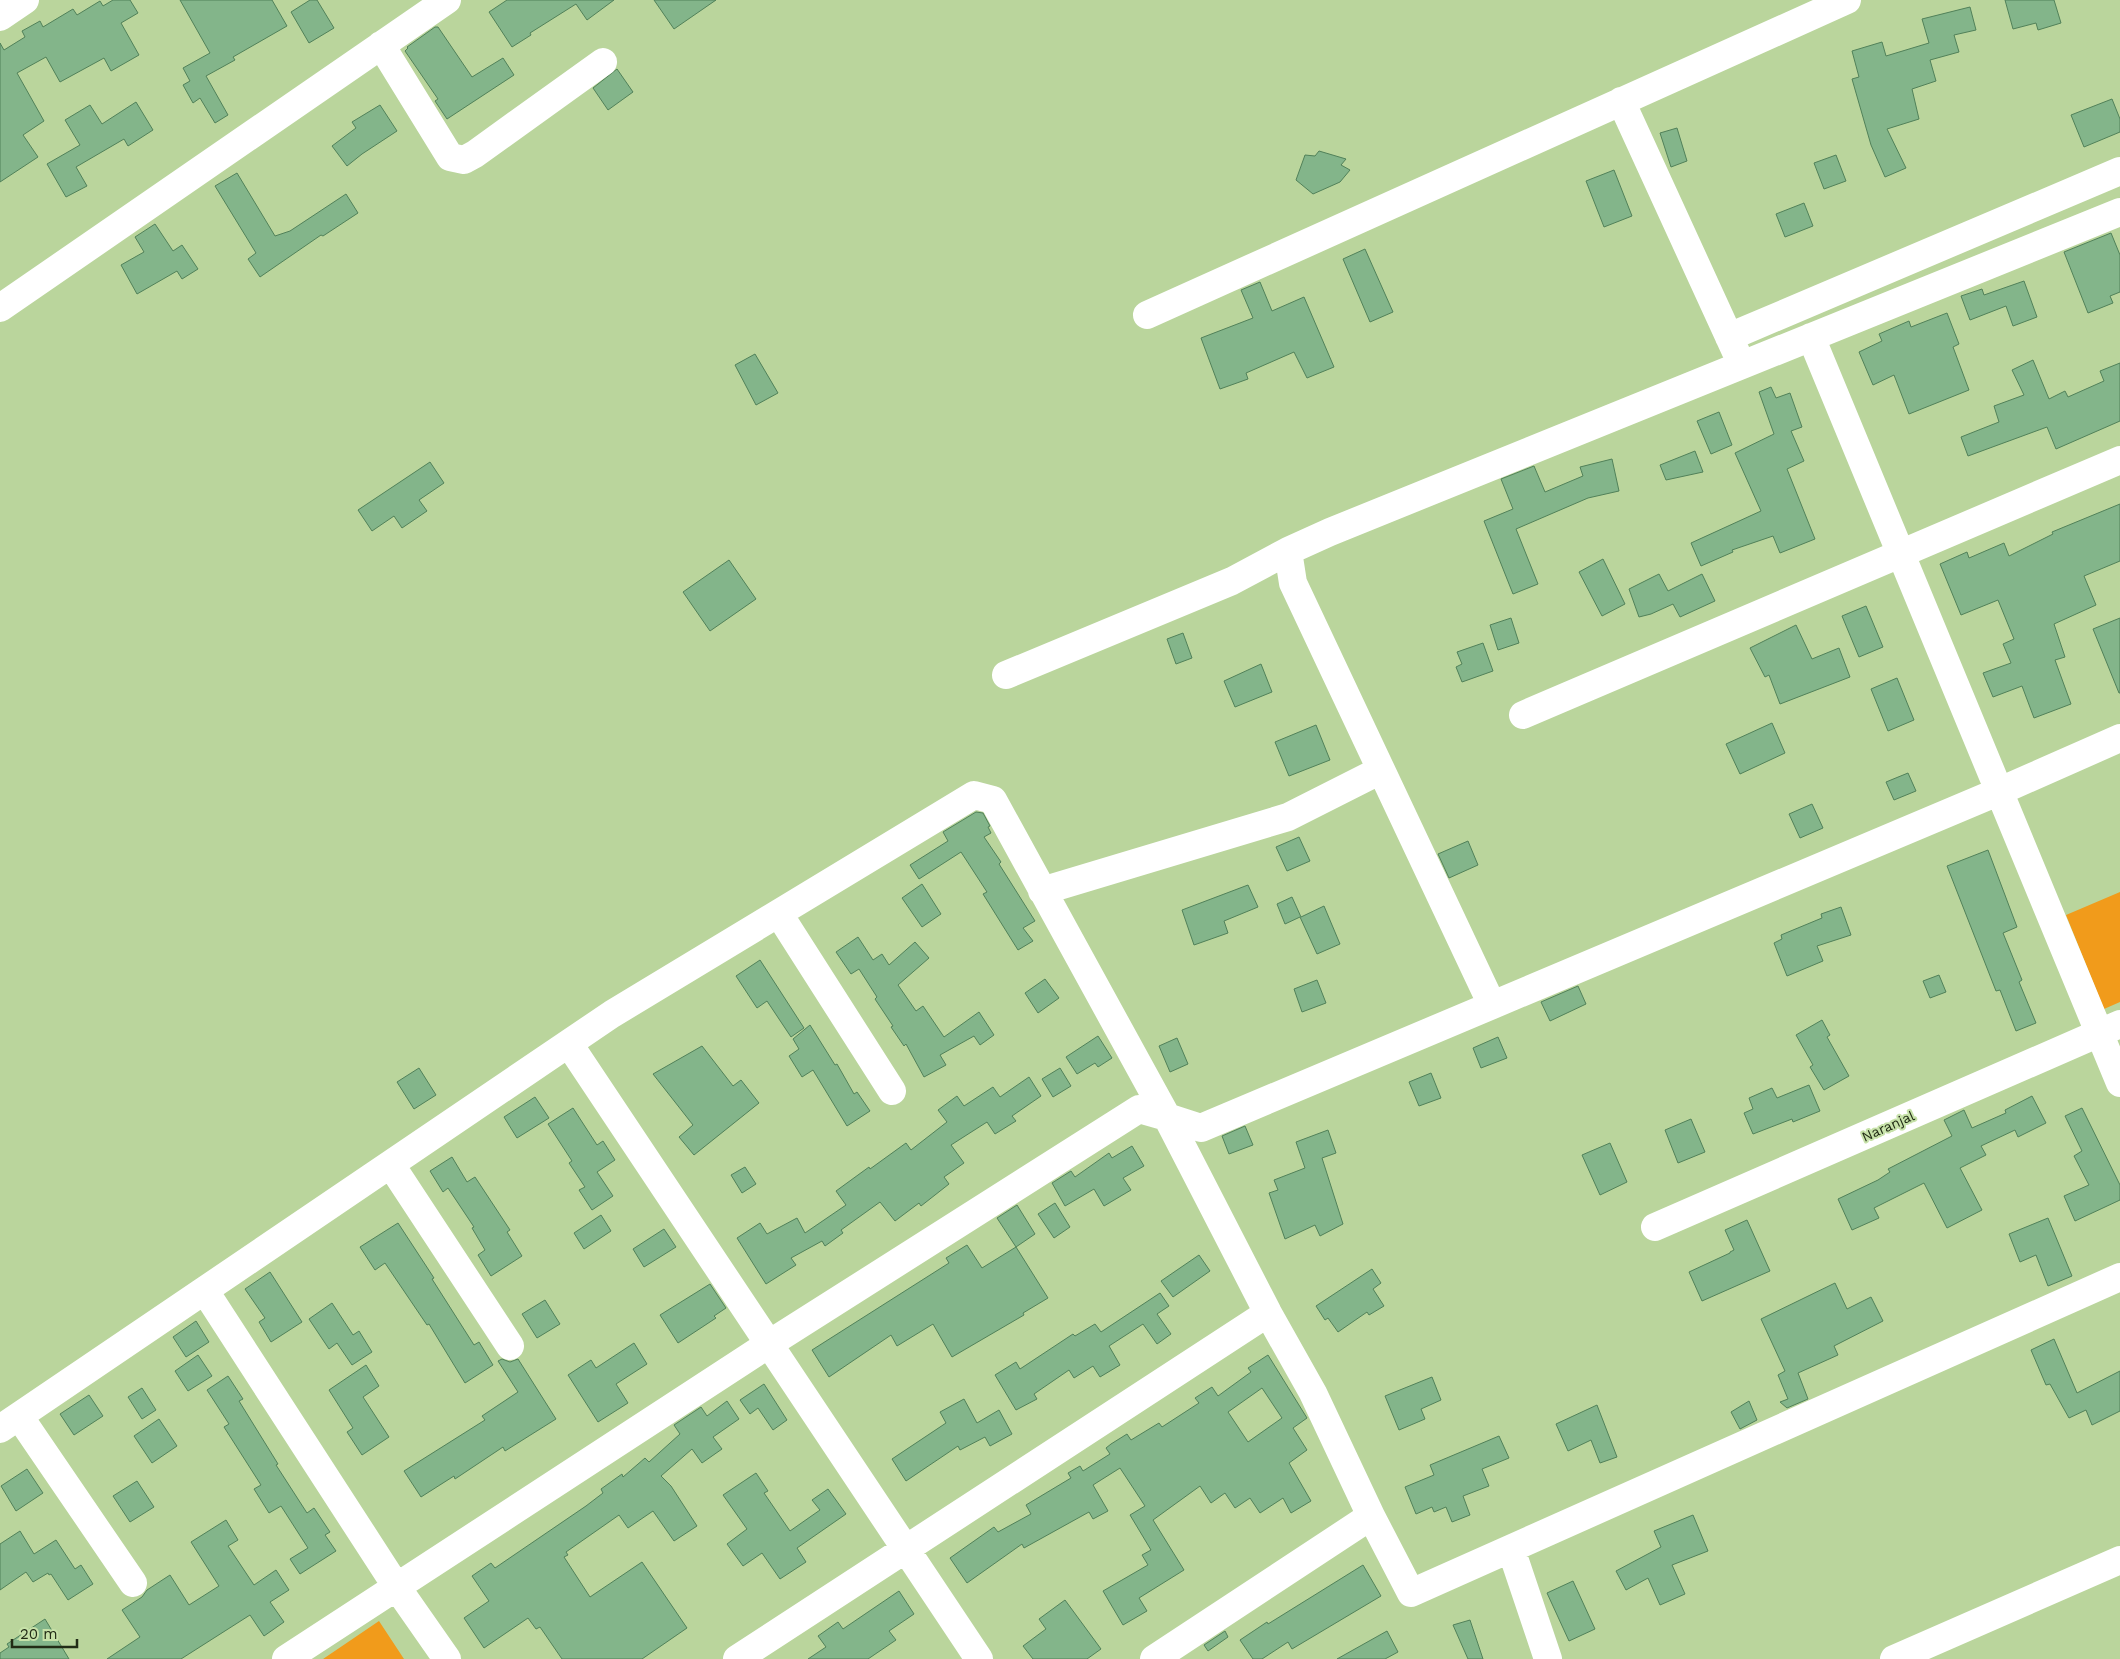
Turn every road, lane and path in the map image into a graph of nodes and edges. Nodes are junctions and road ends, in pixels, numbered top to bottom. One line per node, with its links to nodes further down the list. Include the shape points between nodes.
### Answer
1 (25, 0): 4 (street)
2 (447, 0): 5 (street)
3 (1847, 0): 7 (street)
4 (0, 17)
5 (381, 45): 6 (street, via 450,157 464,160); 10 (street)
6 (603, 62)
7 (1622, 102): 11 (street); 12 (street)
8 (2120, 171): 12 (street)
9 (2120, 212): 13 (street)
10 (1, 304)
11 (1147, 315)
12 (1729, 337): 14 (street)
13 (1811, 337): 14 (street); 17 (street)
14 (1742, 365): 16 (street)
15 (2120, 460): 17 (street)
16 (1288, 551): 18 (street, via 1232,581); 21 (street, via 1293,583)
17 (1902, 553): 19 (street); 22 (street)
18 (1006, 675)
19 (1523, 715)
20 (2120, 738): 22 (street)
21 (1381, 770): 23 (street, via 1288,817); 25 (street)
22 (2000, 790): 25 (street); 26 (street)
23 (1042, 891): 24 (street, via 992,800 974,796); 30 (street)
24 (779, 914): 27 (street, via 612,1014); 29 (street)
25 (1492, 1006): 30 (street, via 1201,1128)
26 (2109, 1029): 28 (street); 32 (street, Naranjal)
27 (569, 1044): 31 (street); 36 (street)
28 (2120, 1083)
29 (892, 1091)
30 (1167, 1117): 35 (street); 36 (street, via 1139,1109)
31 (391, 1165): 34 (street); 37 (street)
32 (1655, 1227)
33 (2120, 1277): 41 (street)
34 (205, 1291): 38 (street); 44 (street)
35 (1268, 1313): 39 (street, via 1313,1393); 40 (street)
36 (769, 1344): 40 (street); 44 (street)
37 (510, 1346)
38 (10, 1423): 43 (street)
39 (1370, 1516): 41 (street, via 1411,1593); 49 (street)
40 (906, 1549): 47 (street); 48 (street)
41 (1510, 1549): 50 (street)
42 (2120, 1560): 51 (street)
43 (133, 1583)
44 (396, 1586): 45 (street); 46 (street)
45 (286, 1659)
46 (447, 1659)
47 (737, 1659)
48 (978, 1659)
49 (1154, 1659)
50 (1548, 1659)
51 (1894, 1659)

